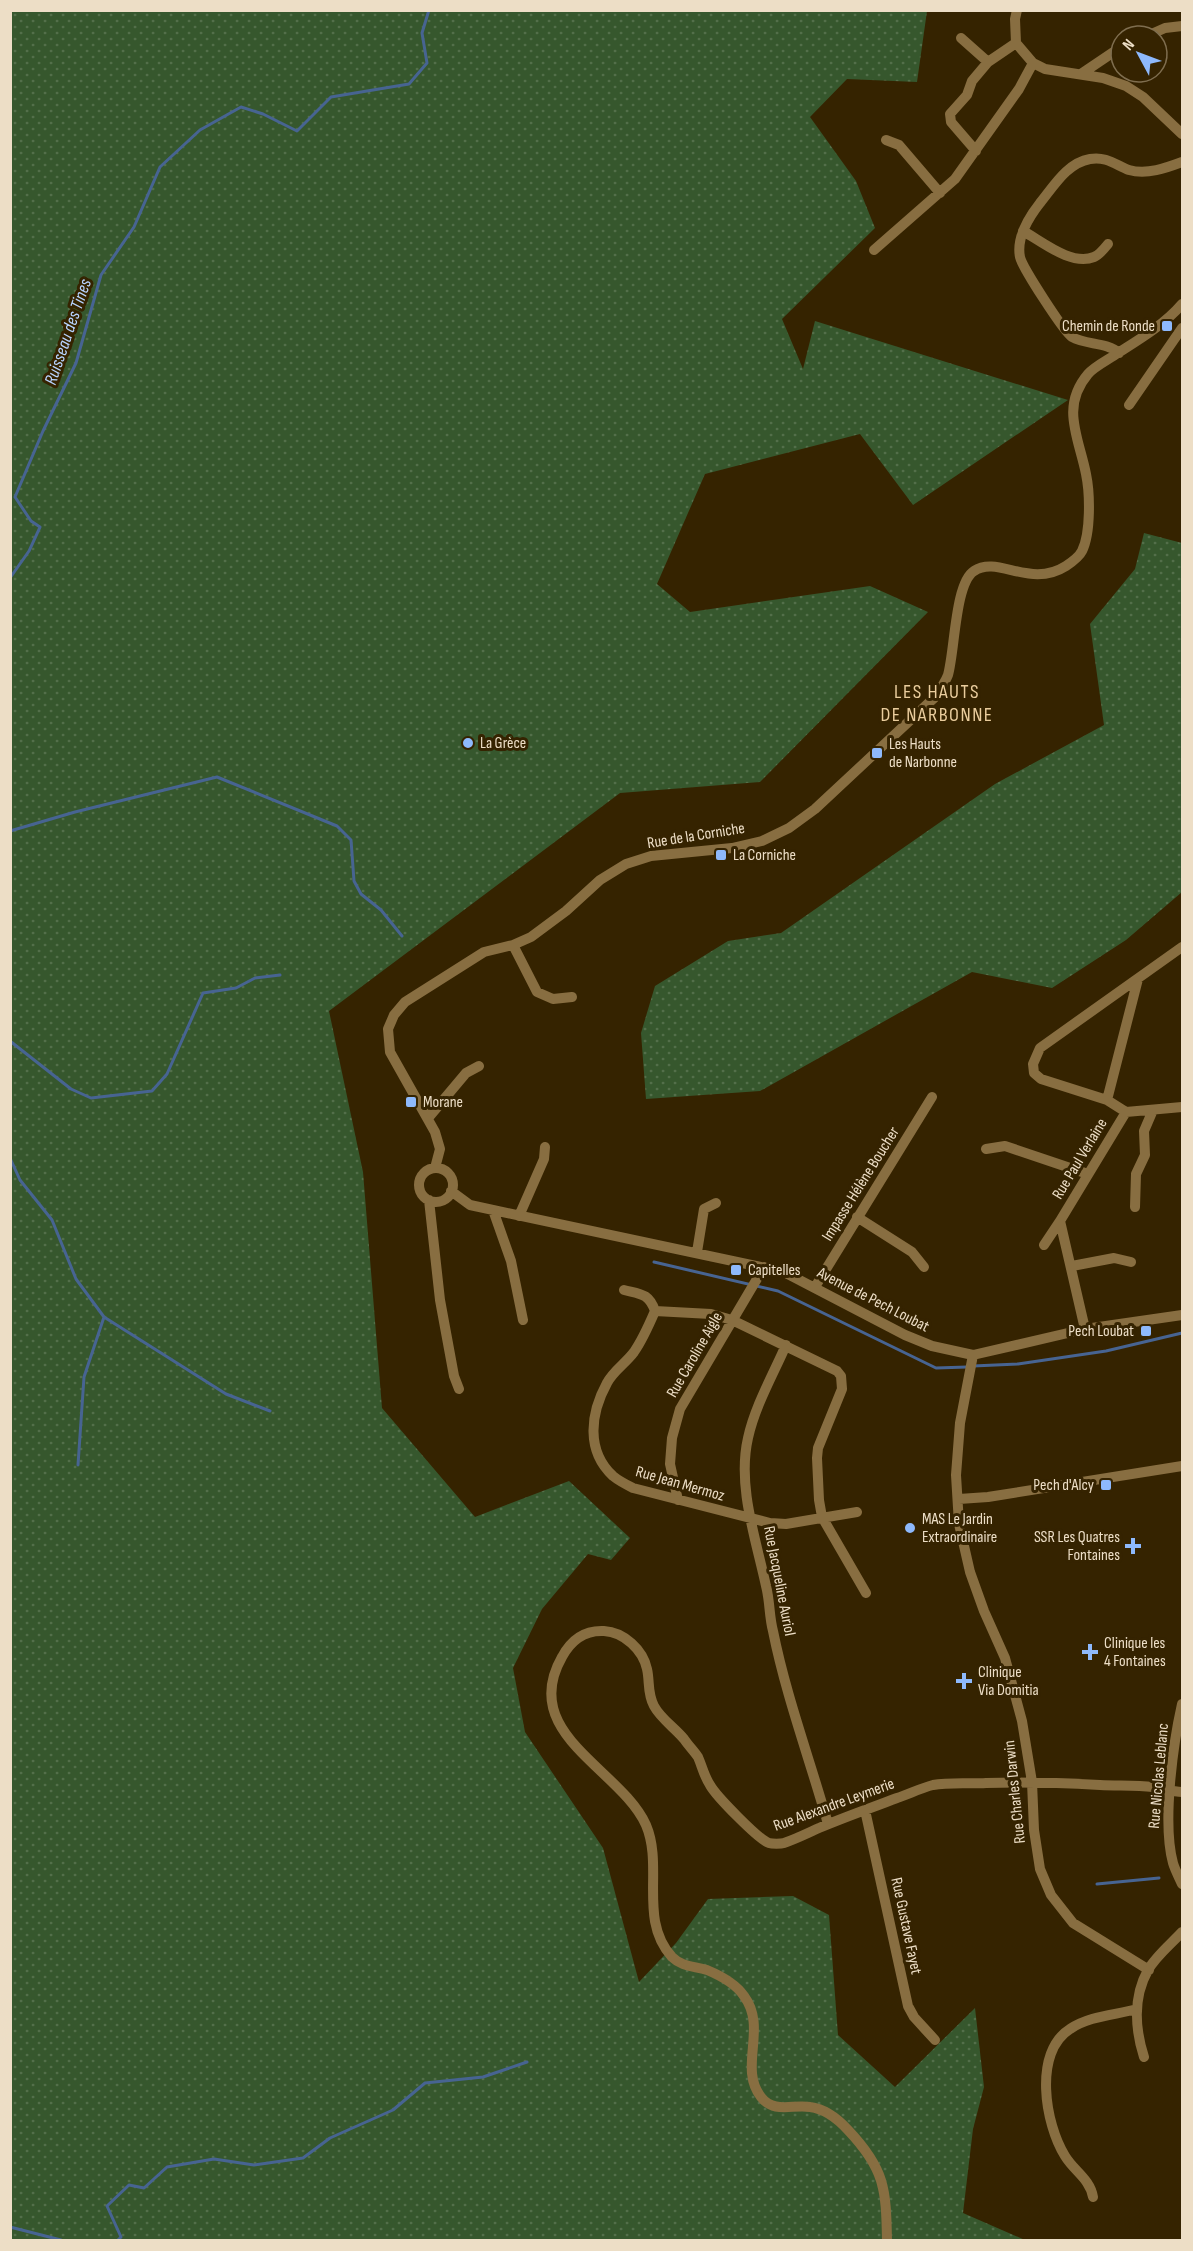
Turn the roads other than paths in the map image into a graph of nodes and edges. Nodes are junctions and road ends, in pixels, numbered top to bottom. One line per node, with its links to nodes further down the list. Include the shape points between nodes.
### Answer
1 (1017, 10): 3 (street)
2 (961, 38): 5 (street)
3 (1016, 43): 5 (street); 6 (street)
4 (1109, 55): 7 (street)
5 (988, 62): 10 (street, via 972,81 968,95 950,114 951,122)
6 (1033, 63): 7 (street, via 1045,69); 10 (street)
7 (1081, 74): 8 (street, via 1126,86 1143,96)
8 (1182, 134)
9 (886, 140): 12 (street, via 899,145)
10 (976, 151): 12 (street)
11 (1182, 162): 13 (street, via 1145,172 1129,170 1111,160 1090,159 1069,168 1029,216)
12 (940, 193): 15 (street)
13 (1023, 231): 14 (street, via 1072,258 1084,260 1096,256); 18 (street, via 1020,257 1066,332)
14 (1108, 244)
15 (874, 250)
16 (1182, 305): 18 (street, Rue de la Corniche)
17 (1182, 328): 19 (street)
18 (1119, 353): 20 (street, Rue de la Corniche, via 1089,373 1077,391 1072,423 1086,475 1088,508 1083,550 1055,573 1038,576 980,567 971,573 962,588 947,677 934,698 789,828 762,841 732,848 651,856 626,864 600,880 547,927)
19 (1129, 405)
20 (513, 945): 23 (street, via 537,992 553,999); 30 (street, Rue de la Corniche, via 484,952 405,1002 394,1015 388,1029 390,1052)
21 (1182, 947): 22 (street)
22 (1138, 979): 26 (street); 26 (street, via 1040,1048 1033,1064 1034,1073 1041,1079)
23 (572, 997)
24 (479, 1066): 30 (street, via 466,1073)
25 (932, 1097): 41 (street, Impasse Hélène Boucher)
26 (1107, 1100): 29 (street)
27 (1182, 1107): 28 (street)
28 (1153, 1110): 29 (street); 38 (street, via 1144,1131 1145,1155 1136,1174)
29 (1126, 1112): 34 (street, Rue Paul Verlaine)
30 (429, 1117): 33 (street, Rue de la Corniche, via 440,1149)
31 (545, 1147): 40 (street, via 544,1160)
32 (987, 1149): 34 (street, via 1005,1146)
33 (435, 1168): 35 (street, via 450,1175); 36 (street, via 422,1174 419,1184 421,1193)
34 (1088, 1174): 42 (street, Rue Paul Verlaine)
35 (451, 1191): 36 (street, via 439,1201); 39 (street, Avenue de Pech Loubat, via 470,1205)
36 (429, 1200): 58 (street, via 440,1300)
37 (716, 1203): 44 (street, via 704,1209)
38 (1135, 1207)
39 (493, 1210): 40 (street, Avenue de Pech Loubat); 53 (street, via 511,1261)
40 (519, 1216): 44 (street, Avenue de Pech Loubat)
41 (857, 1217): 48 (street, via 912,1252); 49 (street, Impasse Hélène Boucher)
42 (1060, 1221): 43 (street, Rue Paul Verlaine); 46 (street, Rue Paul Verlaine)
43 (1044, 1245)
44 (697, 1252): 47 (street, Avenue de Pech Loubat)
45 (1131, 1262): 46 (street, via 1114,1258)
46 (1072, 1266): 55 (street, Rue Paul Verlaine)
47 (764, 1267): 49 (street, Avenue de Pech Loubat); 54 (street, Rue Caroline Aigle)
48 (924, 1267)
49 (815, 1287): 57 (street, Avenue de Pech Loubat, via 904,1335)
50 (624, 1290): 51 (street, via 646,1296)
51 (655, 1311): 54 (street, via 711,1314); 61 (street, Rue Jean Mermoz, via 634,1352 607,1382 592,1428 596,1454 614,1477 633,1488)
52 (1182, 1314): 55 (street, Avenue de Pech Loubat)
53 (523, 1320)
54 (732, 1320): 56 (street); 61 (street, Rue Caroline Aigle, via 680,1409 670,1464)
55 (1085, 1329): 57 (street, Avenue de Pech Loubat)
56 (786, 1345): 63 (street, via 837,1371 842,1382 818,1448); 64 (street, Rue Jacqueline Auriol, via 748,1438 746,1488)
57 (972, 1359): 60 (street, Rue Charles Darwin, via 960,1423 956,1475)
58 (459, 1389)
59 (1182, 1466): 60 (street)
60 (959, 1499): 67 (street, Rue Charles Darwin, via 959,1524 970,1572 1005,1658 1022,1721)
61 (678, 1500): 64 (street, Rue Jean Mermoz)
62 (857, 1512): 63 (street, Rue Jean Mermoz)
63 (822, 1517): 64 (street, Rue Jean Mermoz, via 786,1524); 65 (street)
64 (751, 1519): 71 (street, Rue Jacqueline Auriol, via 772,1629)
65 (866, 1593)
66 (1182, 1704): 68 (street, Rue Nicolas Leblanc)
67 (1032, 1782): 68 (street, Rue Alexandre Leymerie, via 1155,1787); 70 (street, Rue Alexandre Leymerie, via 934,1785); 74 (street, Rue Charles Darwin, via 1040,1869 1051,1895 1073,1923)
68 (1170, 1791): 69 (street, Rue Alexandre Leymerie); 72 (street, Rue Nicolas Leblanc, via 1169,1844)
69 (1182, 1792)
70 (865, 1810): 71 (street, Rue Alexandre Leymerie); 76 (street, Rue Gustave Fayet, via 908,2006)
71 (828, 1824): 79 (street, Rue Alexandre Leymerie, via 782,1843 771,1844 760,1837 713,1791 698,1757 654,1707 646,1665 636,1648 613,1632 586,1633 574,1639 555,1668 551,1688 560,1726 592,1766 624,1792 647,1828 654,1854 655,1923 663,1943 672,1957 684,1965 725,1979 744,1995 756,2034 752,2082 763,2100 774,2107 819,2109 840,2121 865,2147 882,2182)
72 (1182, 1884)
73 (1182, 1932): 74 (street)
74 (1149, 1970): 75 (street)
75 (1137, 2009): 77 (street); 78 (street, via 1071,2028 1060,2036 1048,2061 1048,2109 1056,2140 1066,2159 1092,2188)
76 (935, 2040)
77 (1144, 2057)
78 (1093, 2197)
79 (887, 2241)

